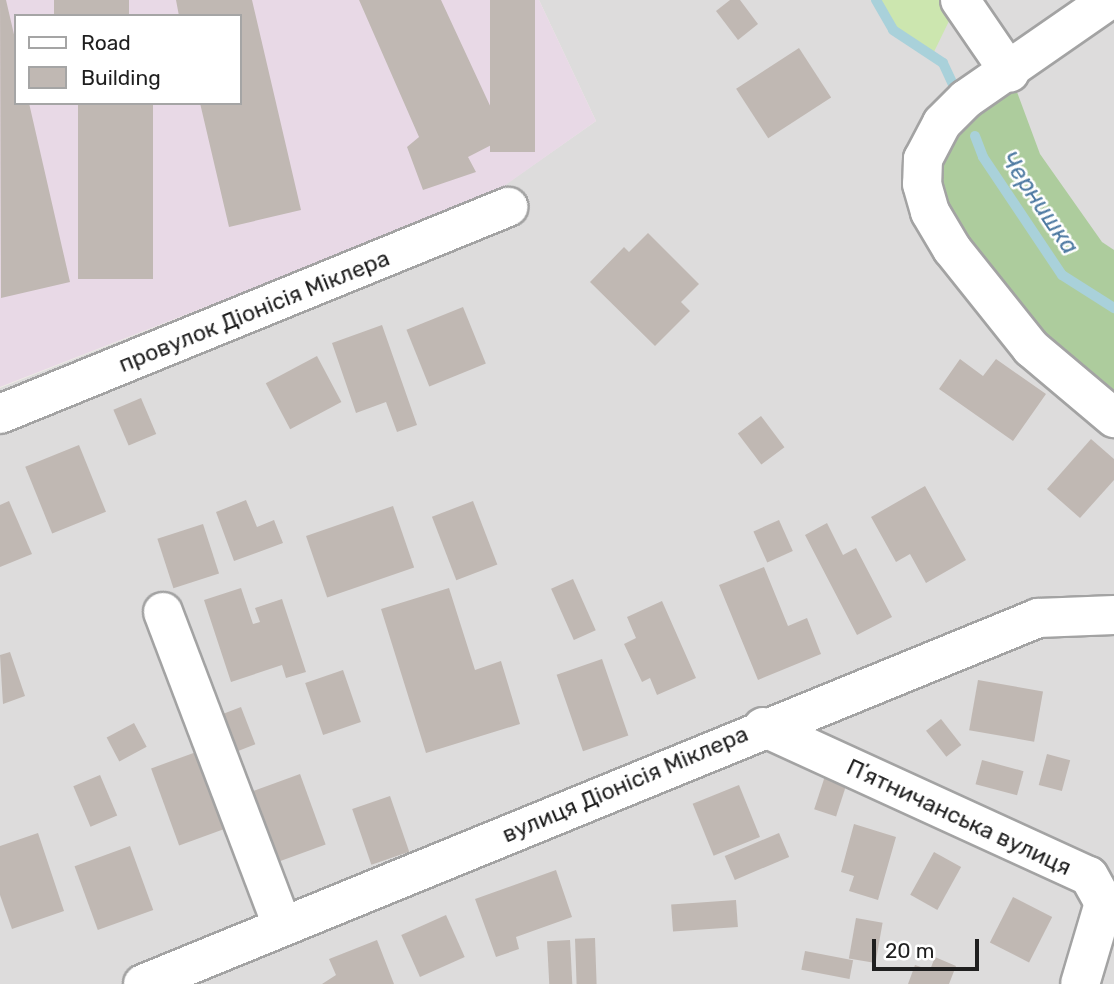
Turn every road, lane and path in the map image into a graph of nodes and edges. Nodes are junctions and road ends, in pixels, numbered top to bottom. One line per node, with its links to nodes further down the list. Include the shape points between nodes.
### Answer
1 (960, 0): 3 (street)
2 (1109, 0): 3 (street)
3 (1010, 73): 5 (street, via 967,99 942,123 923,159 922,184 930,212 952,249 1031,348)
4 (508, 207): 6 (street, провулок Діонісія Міклера)
5 (1107, 399)
6 (0, 414)
7 (163, 612): 10 (street)
8 (1114, 615): 9 (street, вулиця Діонісія Міклера, via 1038,618)
9 (763, 726): 10 (street, вулиця Діонісія Міклера); 12 (street, Пʼятничанська вулиця, via 1089,876 1104,903)
10 (282, 926): 11 (street, вулиця Діонісія Міклера)
11 (143, 984)
12 (1080, 984)

